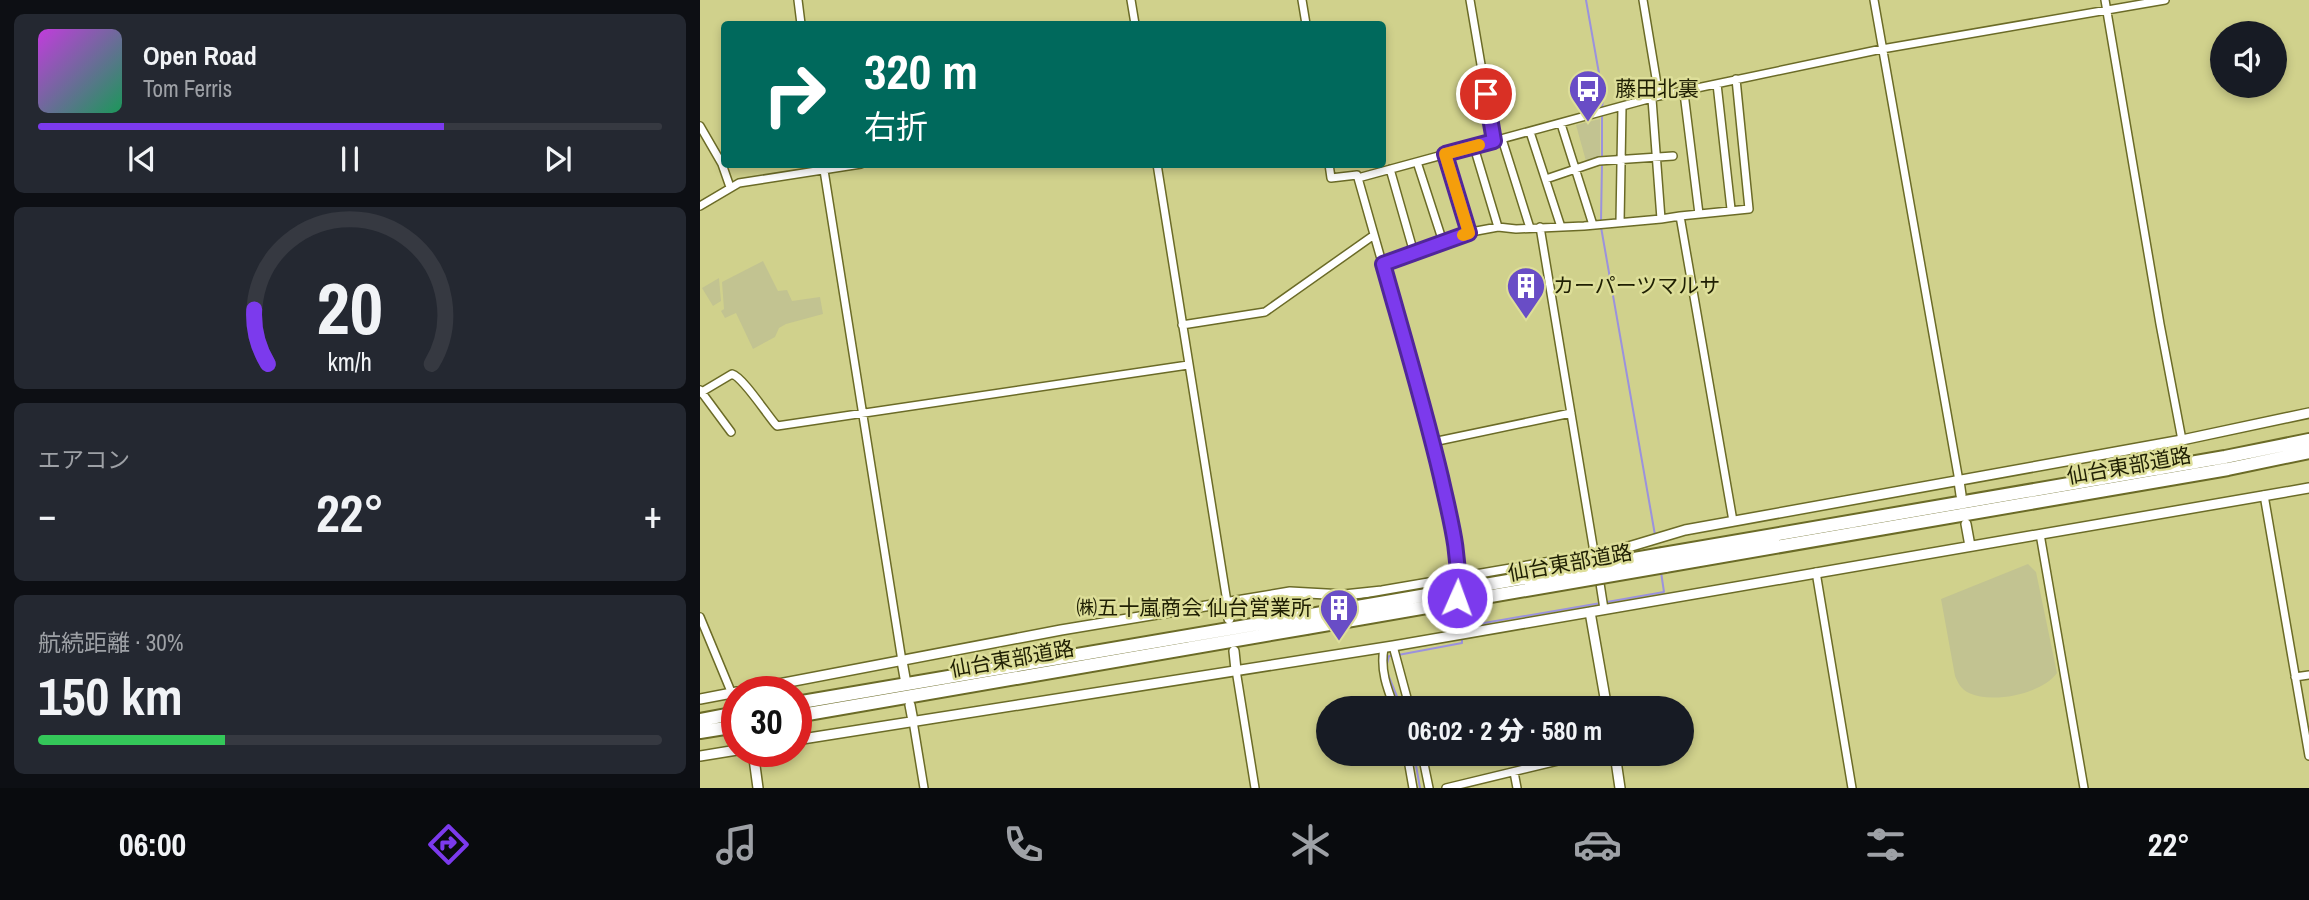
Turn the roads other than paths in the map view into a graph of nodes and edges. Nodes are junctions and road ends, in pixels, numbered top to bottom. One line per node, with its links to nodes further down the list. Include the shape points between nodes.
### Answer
1 (798, 0): 10 (street)
2 (1131, 0): 11 (street)
3 (1302, 0): 12 (street)
4 (1470, 0): 22 (street)
5 (1643, 0): 17 (street)
6 (1874, 0): 13 (street)
7 (2105, 0): 9 (street)
8 (2165, 0): 9 (street)
9 (2106, 10): 13 (street); 63 (street)
10 (802, 21)
11 (1134, 21)
12 (1306, 21)
13 (1882, 49): 14 (street); 67 (street)
14 (1736, 79): 15 (street); 41 (street, via 1749,209)
15 (1717, 83): 16 (street); 41 (street)
16 (1685, 93): 17 (street); 42 (street)
17 (1656, 97): 18 (street); 25 (street)
18 (1622, 107): 19 (street); 27 (street)
19 (1561, 124): 21 (street); 35 (street)
20 (700, 126): 28 (street)
21 (1530, 132): 22 (street); 38 (street)
22 (1498, 140): 23 (street); 50 (street)
23 (1474, 147): 24 (street); 47 (street)
24 (1445, 154): 29 (street); 51 (street)
25 (1656, 156): 26 (street); 27 (street); 44 (street)
26 (1673, 156)
27 (1621, 159): 35 (street); 45 (street)
28 (721, 162)
29 (1417, 162): 36 (street); 53 (street)
30 (723, 168): 39 (street)
31 (818, 168): 39 (street)
32 (823, 168): 59 (street)
33 (1158, 168): 56 (street)
34 (1330, 168): 37 (street, via 1331,178)
35 (1574, 169): 38 (street); 46 (street)
36 (1390, 170): 37 (street); 54 (street)
37 (1358, 178): 52 (street)
38 (1546, 179): 49 (street)
39 (730, 187): 40 (street)
40 (700, 206)
41 (1731, 209): 42 (street)
42 (1699, 214): 43 (street)
43 (1680, 216): 44 (street); 71 (street)
44 (1661, 219): 45 (street)
45 (1620, 222): 46 (street)
46 (1599, 224): 49 (street)
47 (1498, 227): 50 (street); 51 (street)
48 (1540, 227): 49 (street); 50 (street); 60 (street)
49 (1561, 227)
50 (1530, 228)
51 (1469, 233): 53 (street)
52 (1374, 235): 55 (street); 56 (street, via 1265,312)
53 (1443, 242): 54 (street)
54 (1414, 253): 55 (street)
55 (1383, 264): 65 (street)
56 (1182, 325): 57 (street)
57 (1188, 365): 59 (street); 79 (street)
58 (701, 391): 59 (street, via 732,374 739,376 777,426); 62 (street)
59 (863, 412): 88 (street)
60 (1571, 413): 65 (street); 75 (street)
61 (2309, 413): 63 (street)
62 (731, 432)
63 (2182, 440): 67 (street)
64 (2309, 440): 76 (highway, 仙台東部道路)
65 (1433, 442): 78 (street, via 1457,543)
66 (2309, 452): 76 (highway, 仙台東部道路)
67 (1959, 481): 69 (street); 71 (street)
68 (2309, 488): 70 (street)
69 (1961, 495)
70 (2264, 495): 73 (street); 92 (street)
71 (1733, 521): 75 (street)
72 (1966, 524): 74 (street)
73 (2040, 534): 74 (street); 127 (street)
74 (1970, 546): 77 (street)
75 (1595, 554): 78 (street); 80 (street)
76 (1664, 560): 84 (highway, 仙台東部道路, bridge)
77 (1815, 572): 80 (street); 126 (street)
78 (1459, 578): 79 (street, via 1356,594 1290,592); 85 (street)
79 (1227, 602): 83 (street); 88 (street)
80 (1603, 604): 81 (street)
81 (1590, 612): 85 (street); 98 (street)
82 (700, 618): 91 (street)
83 (1229, 619)
84 (1305, 622): 100 (highway, 仙台東部道路); 102 (highway, 仙台東部道路)
85 (1455, 634): 86 (street)
86 (1390, 648): 89 (street); 96 (street, via 1381,663); 97 (street)
87 (1234, 651): 89 (street)
88 (902, 661): 93 (street); 94 (street)
89 (1236, 670): 105 (street); 120 (street)
90 (2309, 675): 92 (street)
91 (726, 676)
92 (2295, 677): 111 (street)
93 (812, 678)
94 (905, 678)
95 (721, 695): 99 (street)
96 (1390, 696)
97 (1406, 696)
98 (1605, 696)
99 (700, 699)
100 (812, 700)
101 (910, 705): 105 (street)
102 (812, 713)
103 (721, 716): 104 (highway)
104 (700, 720)
105 (913, 721): 108 (street); 119 (street)
106 (721, 729): 107 (highway)
107 (700, 732)
108 (812, 737)
109 (721, 753): 110 (street)
110 (700, 756)
111 (2309, 756)
112 (1409, 766): 121 (street)
113 (1424, 766): 122 (street)
114 (1538, 766): 117 (street)
115 (1617, 766): 125 (street)
116 (755, 767): 118 (street)
117 (1514, 772): 123 (street); 124 (street)
118 (758, 788)
119 (924, 788)
120 (1255, 788)
121 (1413, 788)
122 (1429, 788)
123 (1446, 788)
124 (1517, 788)
125 (1620, 788)
126 (1852, 788)
127 (2084, 788)

